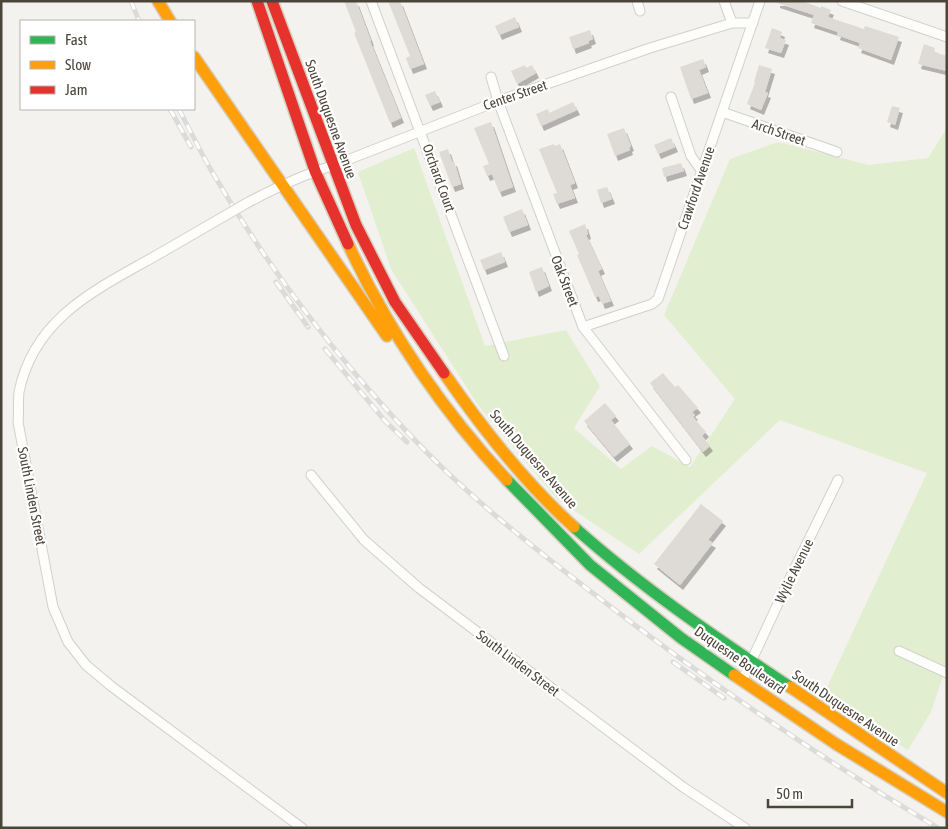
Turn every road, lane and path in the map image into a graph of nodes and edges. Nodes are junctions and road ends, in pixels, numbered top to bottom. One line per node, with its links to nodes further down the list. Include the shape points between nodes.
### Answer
1 (158, 1): 11 (main road)
2 (164, 1): 12 (main road)
3 (257, 1): 25 (main road)
4 (272, 1): 23 (main road, South Duquesne Avenue)
5 (371, 1): 21 (street, Orchard Court)
6 (637, 1): 10 (street)
7 (724, 1): 13 (street)
8 (760, 1): 14 (street, Crawford Avenue)
9 (842, 1): 15 (street)
10 (640, 10)
11 (169, 20)
12 (170, 20)
13 (732, 23): 14 (street, Center Street); 19 (street, Center Street)
14 (753, 23): 20 (street, Crawford Avenue)
15 (947, 37)
16 (195, 58): 26 (main road)
17 (491, 76): 19 (street, Oak Street)
18 (671, 97): 24 (street, via 691,156)
19 (498, 101): 21 (street, Center Street); 27 (street, Oak Street)
20 (722, 112): 22 (street, Arch Street); 24 (street, Crawford Avenue)
21 (421, 130): 23 (street, Center Street); 28 (street, Orchard Court)
22 (837, 152)
23 (332, 166): 25 (street, Center Street); 34 (main road, South Duquesne Avenue, via 356,225 395,302 502,450 555,510 593,544)
24 (702, 170): 27 (street, Crawford Avenue, via 658,299 652,304)
25 (314, 171): 26 (street, Center Street); 29 (main road, via 390,325 416,366)
26 (283, 185): 29 (main road, via 406,364); 39 (street, South Linden Street, bridge, via 84,297 69,310 39,342 26,367 19,394 18,422 53,607 68,642 86,665 111,686)
27 (583, 326): 30 (street, Oak Street)
28 (504, 356)
29 (476, 446): 36 (main road, Duquesne Boulevard, via 590,565 681,638)
30 (686, 460)
31 (311, 475): 40 (street, South Linden Street, via 364,540 420,588 683,788)
32 (838, 480): 34 (street, Wylie Avenue)
33 (900, 651): 35 (street)
34 (752, 662): 36 (street, Wylie Avenue); 37 (main road, South Duquesne Avenue)
35 (947, 673)
36 (742, 681): 38 (main road, Duquesne Boulevard)
37 (947, 793)
38 (947, 812)
39 (302, 828)
40 (746, 828)

